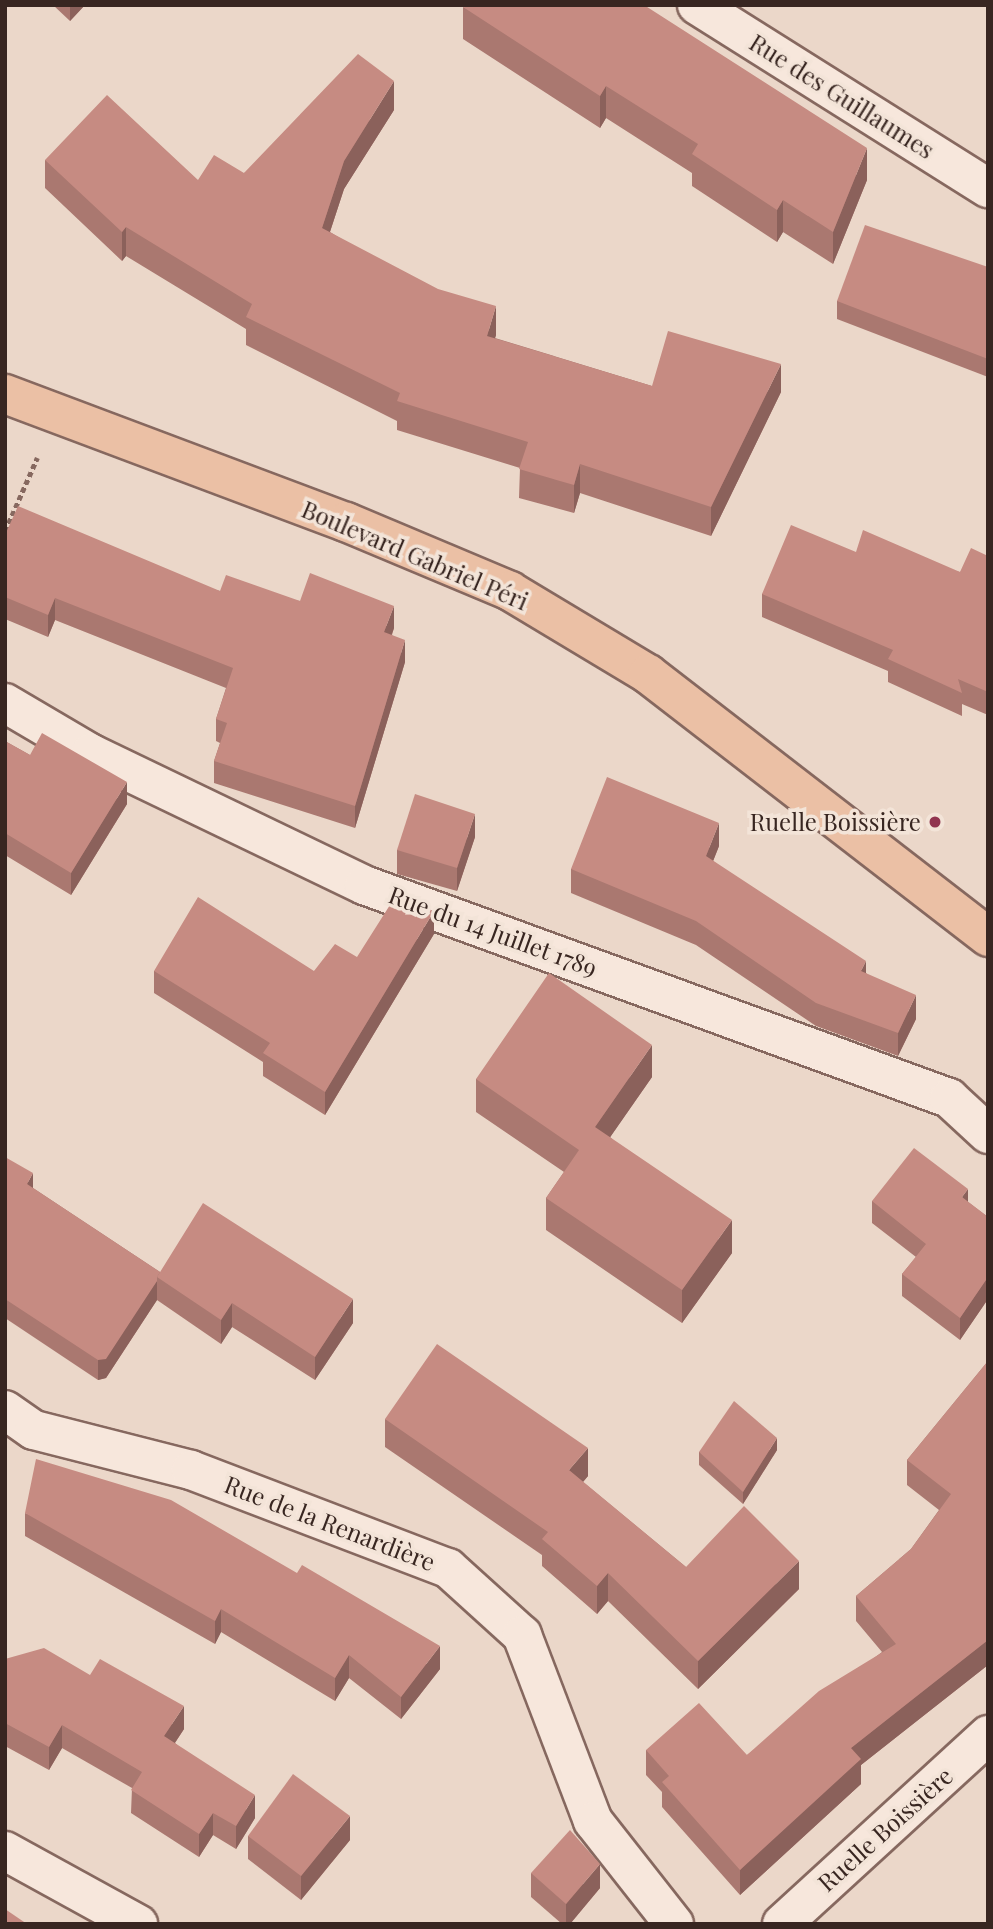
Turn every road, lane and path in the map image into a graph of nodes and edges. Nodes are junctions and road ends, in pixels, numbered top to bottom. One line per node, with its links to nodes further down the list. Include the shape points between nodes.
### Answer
1 (697, 5): 2 (street, Rue des Guillaumes)
2 (987, 186)
3 (5, 394): 4 (main road, Boulevard Gabriel Péri)
4 (57, 414): 5 (path); 7 (main road, Boulevard Gabriel Péri, via 346,522 509,592 648,674)
5 (5, 531)
6 (5, 703): 8 (street, Rue du 14 Juillet 1789, via 90,752 364,885 949,1098)
7 (988, 937)
8 (988, 1134)
9 (5, 1410): 13 (street, Rue de la Renardière, via 34,1430 191,1470 448,1568 522,1635 593,1821)
10 (988, 1735): 14 (street, Ruelle Boissière)
11 (5, 1851): 12 (street)
12 (138, 1924)
13 (674, 1924)
14 (782, 1924)

